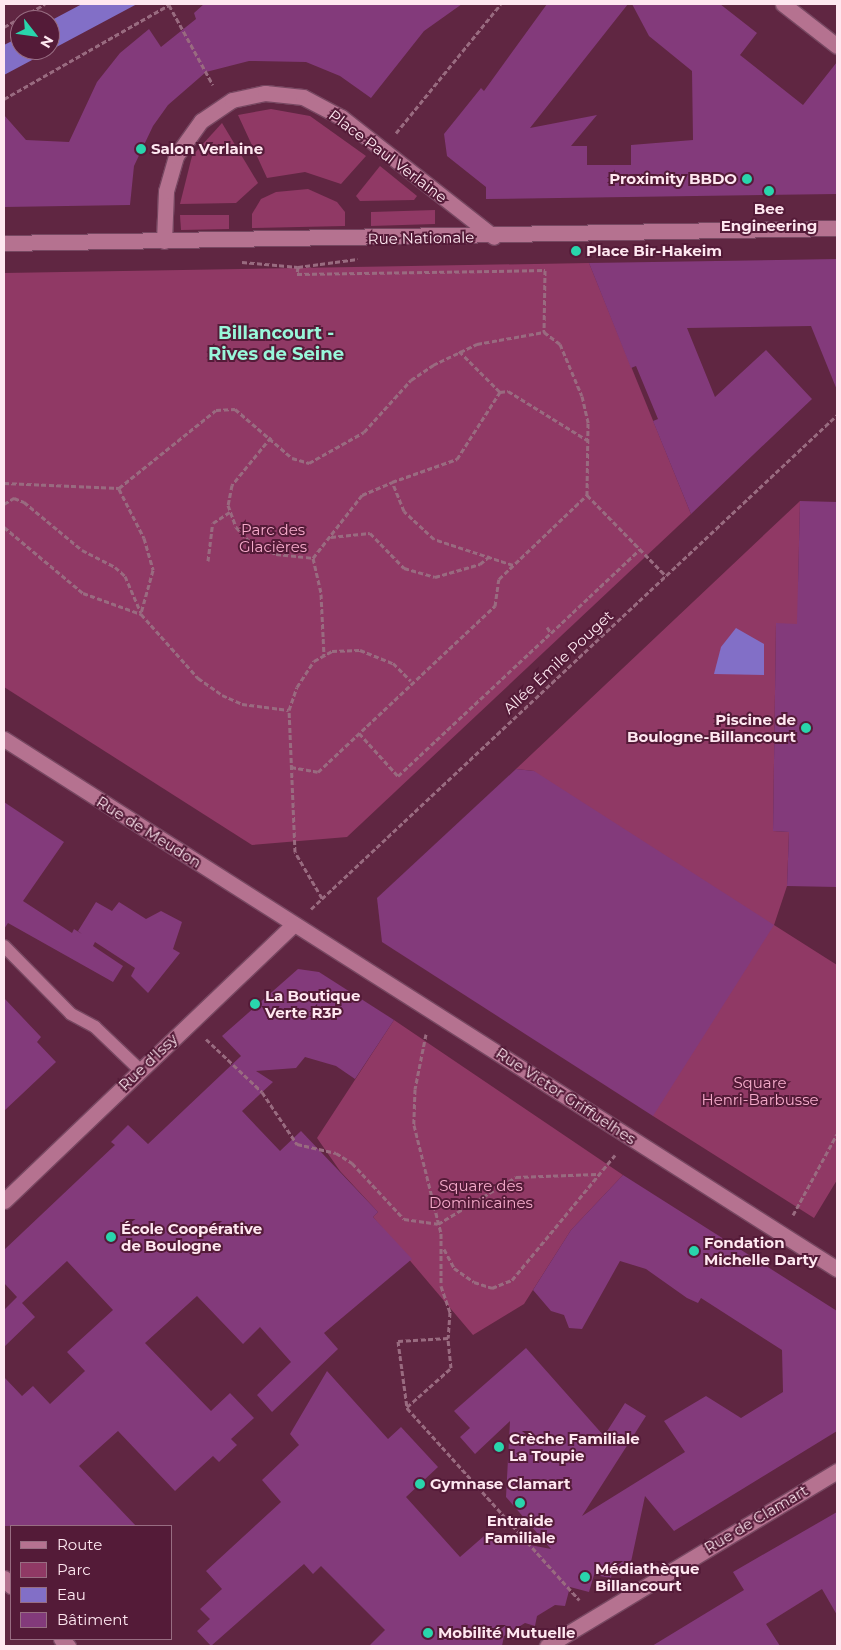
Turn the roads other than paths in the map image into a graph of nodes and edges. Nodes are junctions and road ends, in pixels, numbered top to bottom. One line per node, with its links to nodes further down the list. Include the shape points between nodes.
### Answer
1 (784, 4): 2 (street)
2 (837, 46)
3 (837, 228): 4 (street, Rue Nationale)
4 (494, 237): 5 (street, Rue Nationale); 5 (street, Place Paul Verlaine, via 341,117 304,96 265,93 226,104 201,120 176,156 166,192)
5 (164, 241): 6 (street, Rue Nationale)
6 (4, 243)
7 (4, 739): 8 (street, Rue de Meudon)
8 (294, 924): 10 (street, Rue d'Issy); 12 (street, Rue Victor Griffuelhes)
9 (4, 946): 10 (lane, via 71,1014 95,1027)
10 (140, 1070): 11 (street, Rue d'Issy)
11 (4, 1201)
12 (837, 1270)
13 (837, 1471): 14 (street, Rue de Clamart)
14 (547, 1646)

